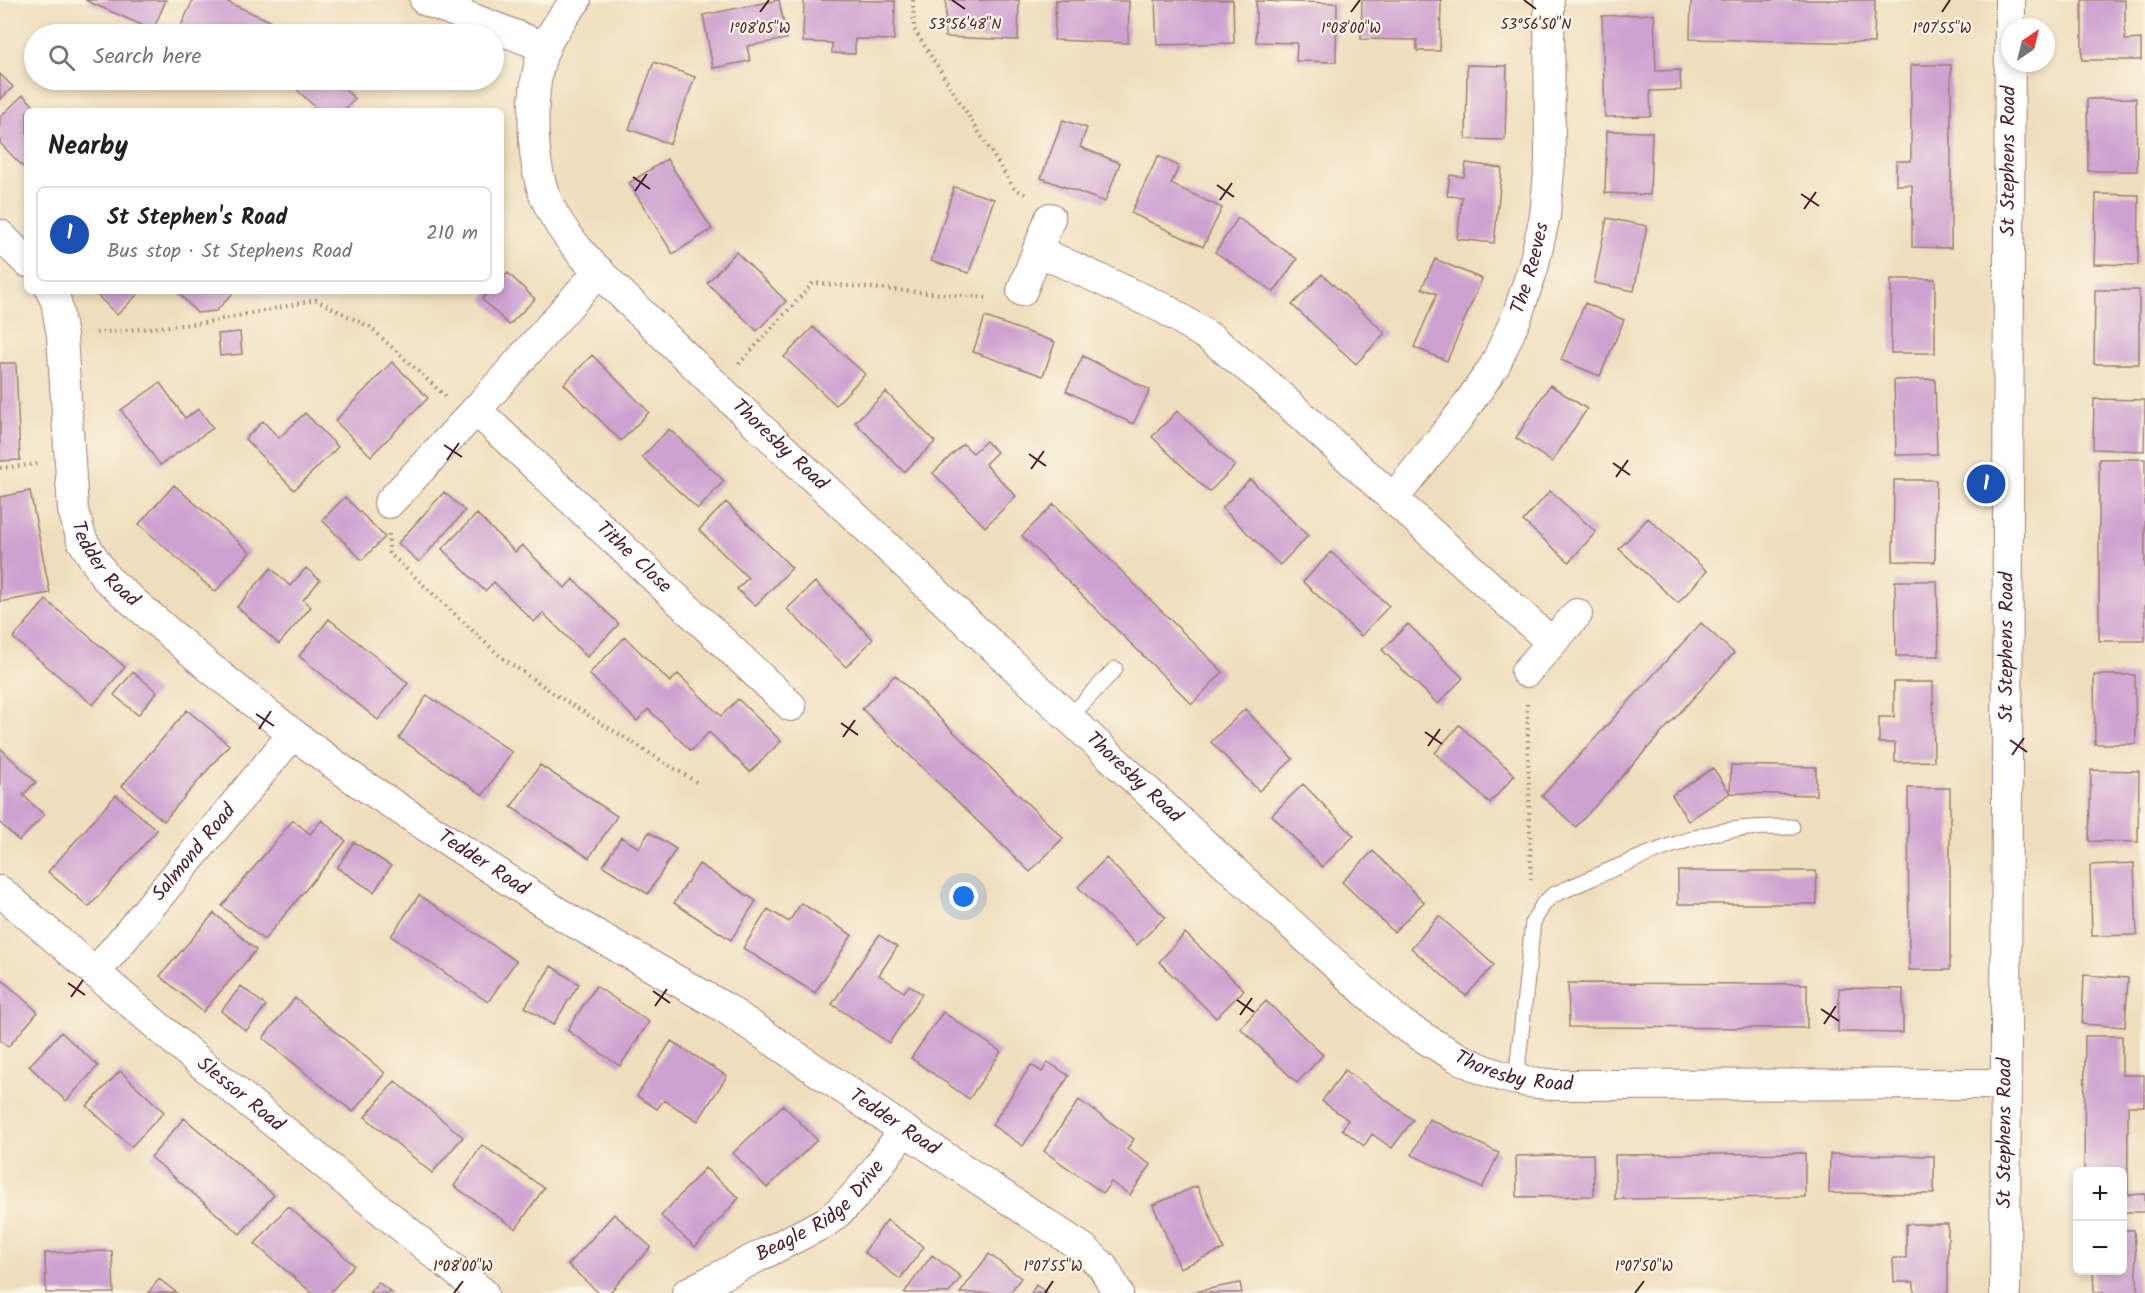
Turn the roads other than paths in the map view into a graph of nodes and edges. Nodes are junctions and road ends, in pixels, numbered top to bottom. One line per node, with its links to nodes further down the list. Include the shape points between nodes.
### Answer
1 (425, 0): 5 (street)
2 (576, 0): 7 (street, Thoresby Road)
3 (1549, 0): 16 (street, The Reeves, via 1550,161 1545,216 1533,268 1495,365)
4 (2010, 0): 29 (street, St Stephens Road)
5 (486, 24)
6 (504, 31): 7 (street)
7 (545, 47): 12 (street, Thoresby Road, via 533,111 546,198 566,233)
8 (1050, 218): 10 (street)
9 (0, 235): 11 (street)
10 (1038, 251): 13 (street); 16 (street, via 1165,309 1212,339)
11 (24, 259)
12 (599, 271): 15 (street); 23 (street, Thoresby Road)
13 (1022, 291)
14 (52, 294): 24 (street, Tedder Road, via 62,336 74,510 82,540 106,578)
15 (476, 410): 17 (street); 22 (street, Tithe Close)
16 (1393, 499): 19 (street)
17 (389, 503)
18 (1577, 614): 19 (street)
19 (1551, 642): 21 (street)
20 (1115, 669): 23 (lane)
21 (1526, 672)
22 (791, 706)
23 (1069, 718): 28 (street, Thoresby Road, via 1399,1023 1474,1065)
24 (293, 734): 27 (street, Salmond Road); 30 (street, Tedder Road, via 357,781 565,917 726,1008)
25 (1792, 827): 28 (lane, via 1720,832 1677,843 1553,895 1544,903 1533,922)
26 (0, 891): 27 (street, Slessor Road)
27 (95, 973): 31 (street, Slessor Road)
28 (1516, 1080): 29 (street, Thoresby Road, via 1556,1085)
29 (2007, 1084): 34 (street, St Stephens Road)
30 (904, 1130): 32 (street, Beagle Ridge Drive, via 843,1209); 33 (street, Tedder Road, via 1084,1249 1103,1267)
31 (483, 1293)
32 (687, 1293)
33 (1118, 1293)
34 (2005, 1293)

